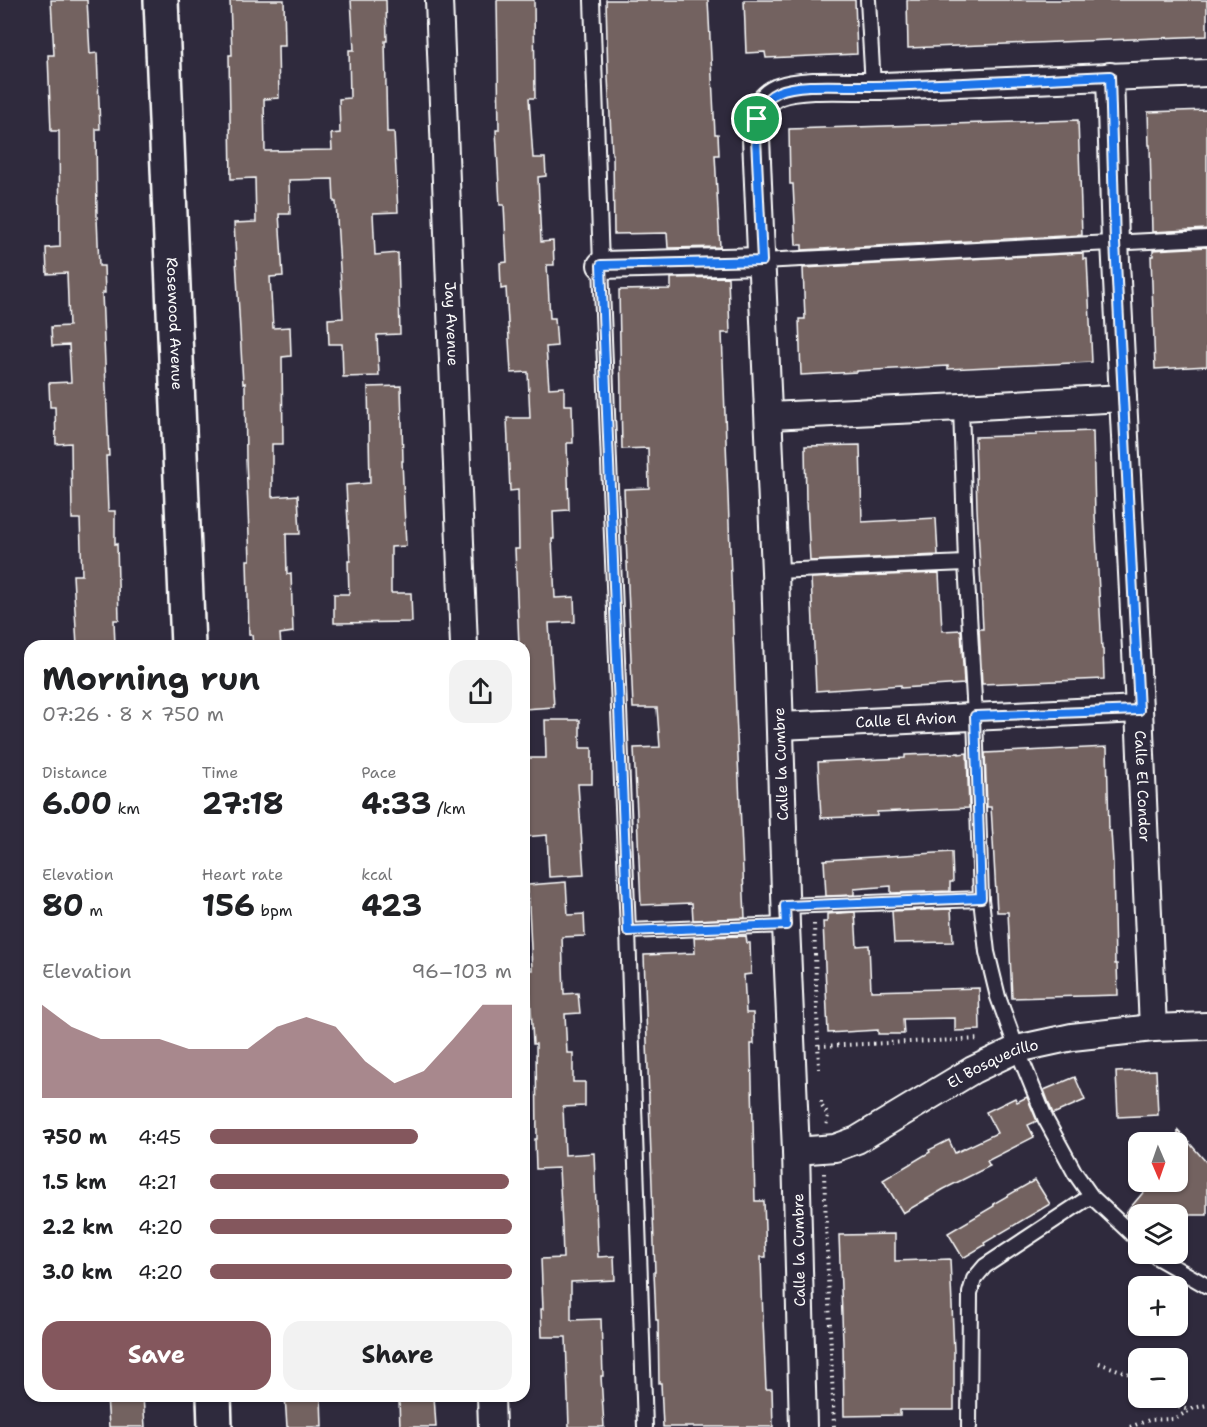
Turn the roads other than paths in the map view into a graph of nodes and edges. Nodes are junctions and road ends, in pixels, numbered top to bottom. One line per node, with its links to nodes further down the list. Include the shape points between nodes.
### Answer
1 (161, 0): 17 (main road, Rosewood Avenue)
2 (439, 0): 18 (street, Jay Avenue)
3 (592, 0): 11 (lane)
4 (868, 0): 7 (lane)
5 (1207, 73): 6 (street)
6 (1110, 76): 7 (street); 9 (street, Calle El Condor)
7 (873, 86): 10 (street, Calle la Cumbre, via 802,87 778,92 764,103 757,119 756,138)
8 (1207, 238): 9 (lane)
9 (1115, 242): 10 (lane); 12 (street, Calle El Condor)
10 (762, 261): 11 (street); 14 (street, Calle la Cumbre)
11 (601, 265): 24 (lane)
12 (1123, 398): 13 (street); 19 (street, Calle El Condor)
13 (961, 407): 14 (street); 15 (lane)
14 (769, 416): 16 (street, Calle la Cumbre)
15 (966, 563): 16 (lane); 20 (lane)
16 (775, 571): 21 (street, Calle la Cumbre)
17 (188, 640)
18 (464, 640)
19 (1139, 710): 20 (street, Calle El Avion); 26 (street, Calle El Condor)
20 (975, 716): 21 (street, Calle El Avion); 22 (lane)
21 (780, 726): 23 (street, Calle la Cumbre)
22 (981, 898): 23 (lane); 27 (lane, via 987,952)
23 (786, 915): 24 (lane); 28 (street, Calle la Cumbre)
24 (628, 931): 37 (lane)
25 (1207, 1026): 26 (street, El Bosquecillo)
26 (1153, 1028): 27 (street, El Bosquecillo, via 1072,1037)
27 (1013, 1038): 28 (street, El Bosquecillo, via 973,1070 857,1140 835,1148); 29 (lane, via 1046,1120)
28 (796, 1151): 38 (street, Calle la Cumbre)
29 (1091, 1196): 30 (lane); 39 (lane, via 985,1266 974,1279 970,1293)
30 (1128, 1231)
31 (1168, 1264): 32 (lane)
32 (1207, 1286)
33 (214, 1402): 35 (main road)
34 (491, 1402): 36 (street)
35 (215, 1427)
36 (492, 1427)
37 (645, 1427)
38 (803, 1427)
39 (969, 1427)

